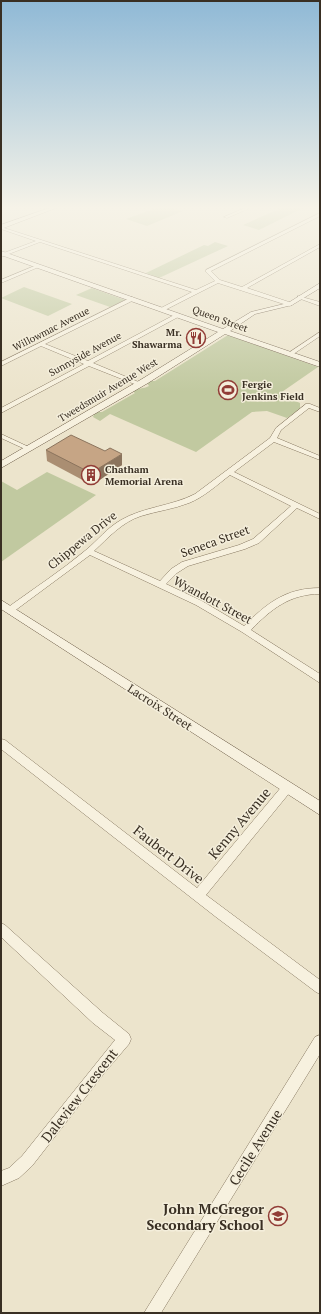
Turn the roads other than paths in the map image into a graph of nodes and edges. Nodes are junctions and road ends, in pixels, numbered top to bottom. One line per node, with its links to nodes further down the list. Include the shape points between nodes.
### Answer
1 (31, 269): 6 (street)
2 (48, 269): 12 (street, Queen Street)
3 (127, 269): 10 (street)
4 (210, 269): 7 (street, via 208,272)
5 (277, 269): 9 (street)
6 (1, 282)
7 (218, 282): 9 (street); 10 (street)
8 (320, 285): 11 (street)
9 (242, 289): 13 (street)
10 (196, 292): 15 (street)
11 (300, 297): 13 (street); 14 (street)
12 (132, 299): 15 (street, Queen Street); 19 (street, Willowmac Avenue)
13 (290, 304): 17 (street, Tweedsmuir Avenue West, via 253,313)
14 (320, 304)
15 (163, 309): 16 (street, Queen Street)
16 (178, 314): 17 (street, Queen Street); 22 (street, Sunnyside Avenue)
17 (225, 331): 20 (street, Queen Street); 24 (street, Tweedsmuir Avenue West)
18 (320, 334): 20 (street)
19 (40, 344): 21 (street, Willowmac Avenue); 22 (street)
20 (290, 354): 23 (street, Queen Street)
21 (1, 364)
22 (89, 364): 24 (street); 26 (street, Sunnyside Avenue)
23 (320, 365)
24 (139, 384): 29 (street, Tweedsmuir Avenue West)
25 (320, 410): 28 (street, Chippewa Drive, via 308,405 278,429)
26 (1, 411)
27 (1, 436): 29 (street)
28 (273, 439): 30 (street); 32 (street, Chippewa Drive)
29 (29, 449): 31 (street, Tweedsmuir Avenue West)
30 (320, 458)
31 (1, 465)
32 (229, 472): 33 (street); 35 (street, Chippewa Drive, via 192,499 137,515 123,522)
33 (296, 505): 34 (street); 36 (street, Seneca Street, via 256,541 185,564)
34 (320, 517)
35 (89, 552): 36 (street, Wyandott Street); 38 (street, Chippewa Drive)
36 (161, 585): 39 (street, Wyandott Street, via 199,603)
37 (320, 591): 39 (street, via 306,591 276,602)
38 (6, 607): 42 (street, Lacroix Street)
39 (245, 630): 40 (street, Wyandott Street)
40 (320, 679)
41 (1, 743): 44 (street, Faubert Drive)
42 (287, 788): 43 (street, Lacroix Street); 44 (street, Kenny Avenue)
43 (320, 809)
44 (198, 896): 46 (street, Faubert Drive)
45 (1, 929): 48 (street, Daleview Crescent, via 124,1039 27,1161 14,1174)
46 (320, 988)
47 (320, 1042): 49 (street, Cecile Avenue)
48 (1, 1179)
49 (152, 1313)

